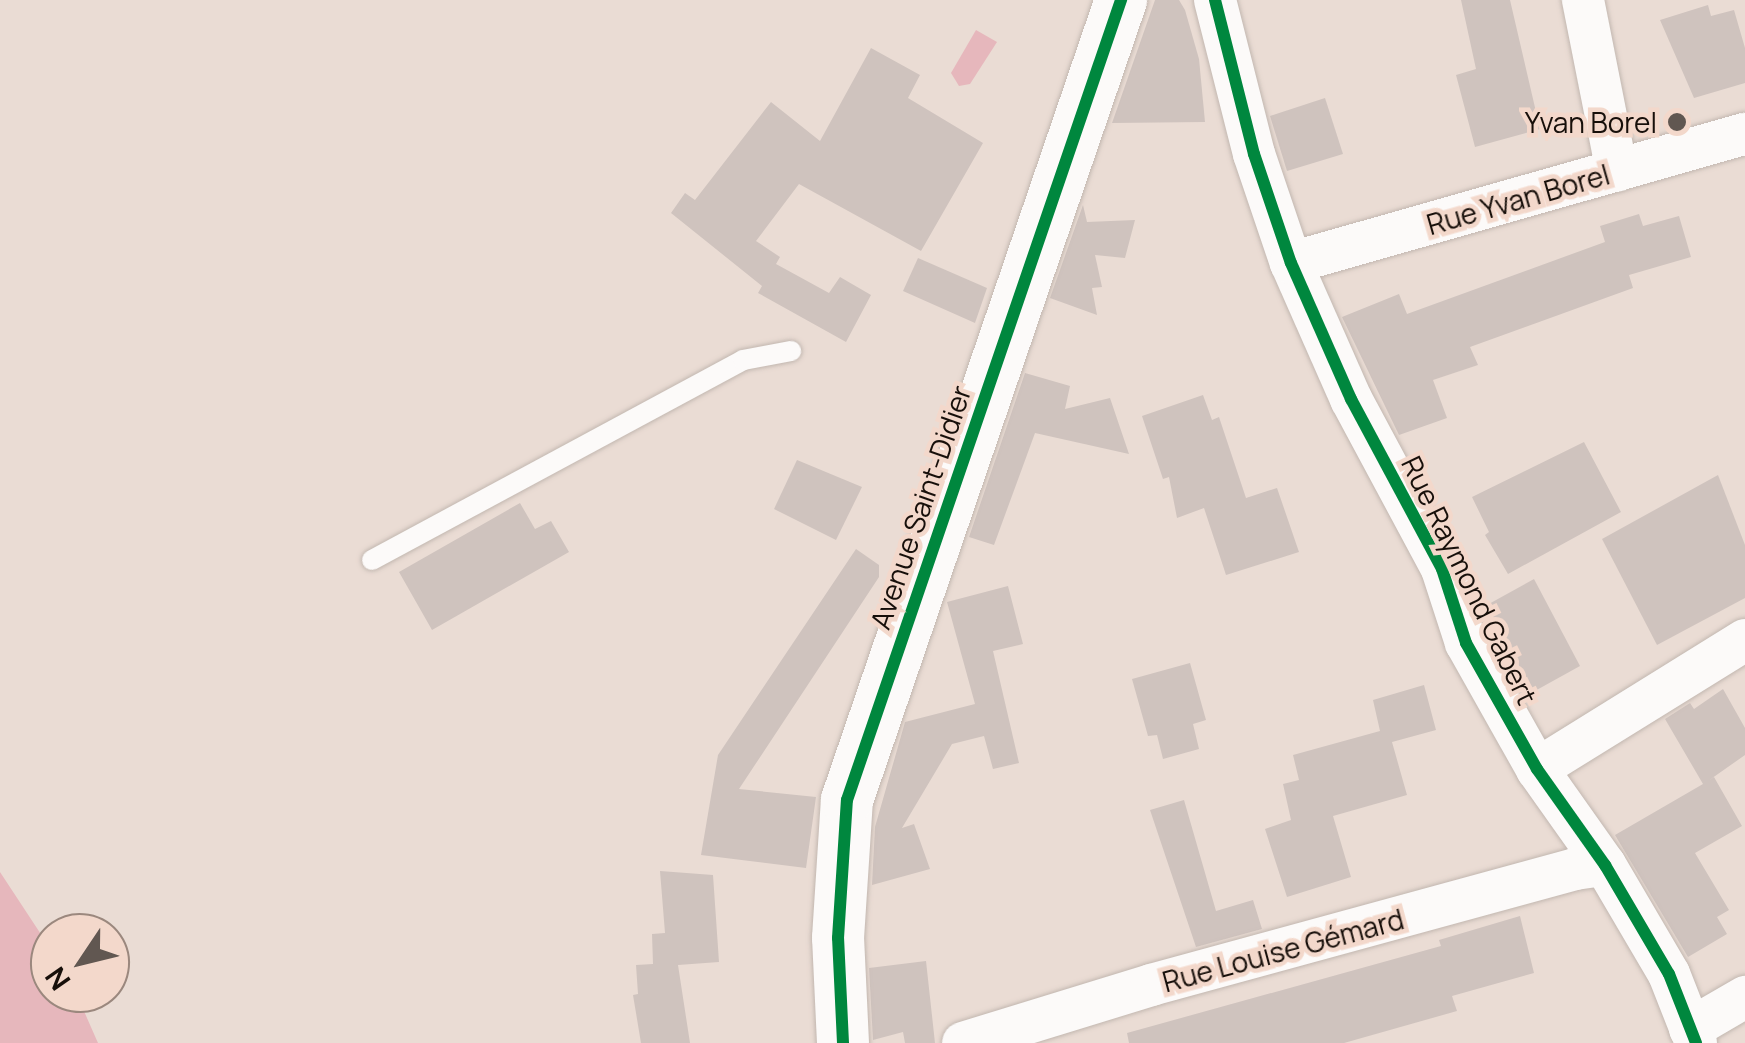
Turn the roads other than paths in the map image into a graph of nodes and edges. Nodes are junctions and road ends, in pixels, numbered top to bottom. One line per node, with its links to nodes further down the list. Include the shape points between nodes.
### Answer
1 (1121, 0): 14 (street, Avenue Saint-Didier, via 847,800 838,938)
2 (1215, 0): 6 (street, Rue Raymond Gabert, via 1254,154)
3 (1583, 0): 5 (street)
4 (1745, 134): 5 (street, Rue Yvan Borel)
5 (1616, 171): 6 (street, Rue Yvan Borel)
6 (1291, 263): 10 (street, Rue Raymond Gabert, via 1351,399 1442,569 1466,643)
7 (791, 351): 8 (lane, via 744,360)
8 (372, 560)
9 (1745, 640): 10 (street)
10 (1537, 769): 11 (street, Rue Raymond Gabert)
11 (1606, 865): 13 (street, Rue Raymond Gabert, via 1669,974); 15 (street, Rue Louise Gémard, via 1151,985)
12 (1745, 998): 13 (street)
13 (1693, 1036)
14 (843, 1043)
15 (963, 1043)

